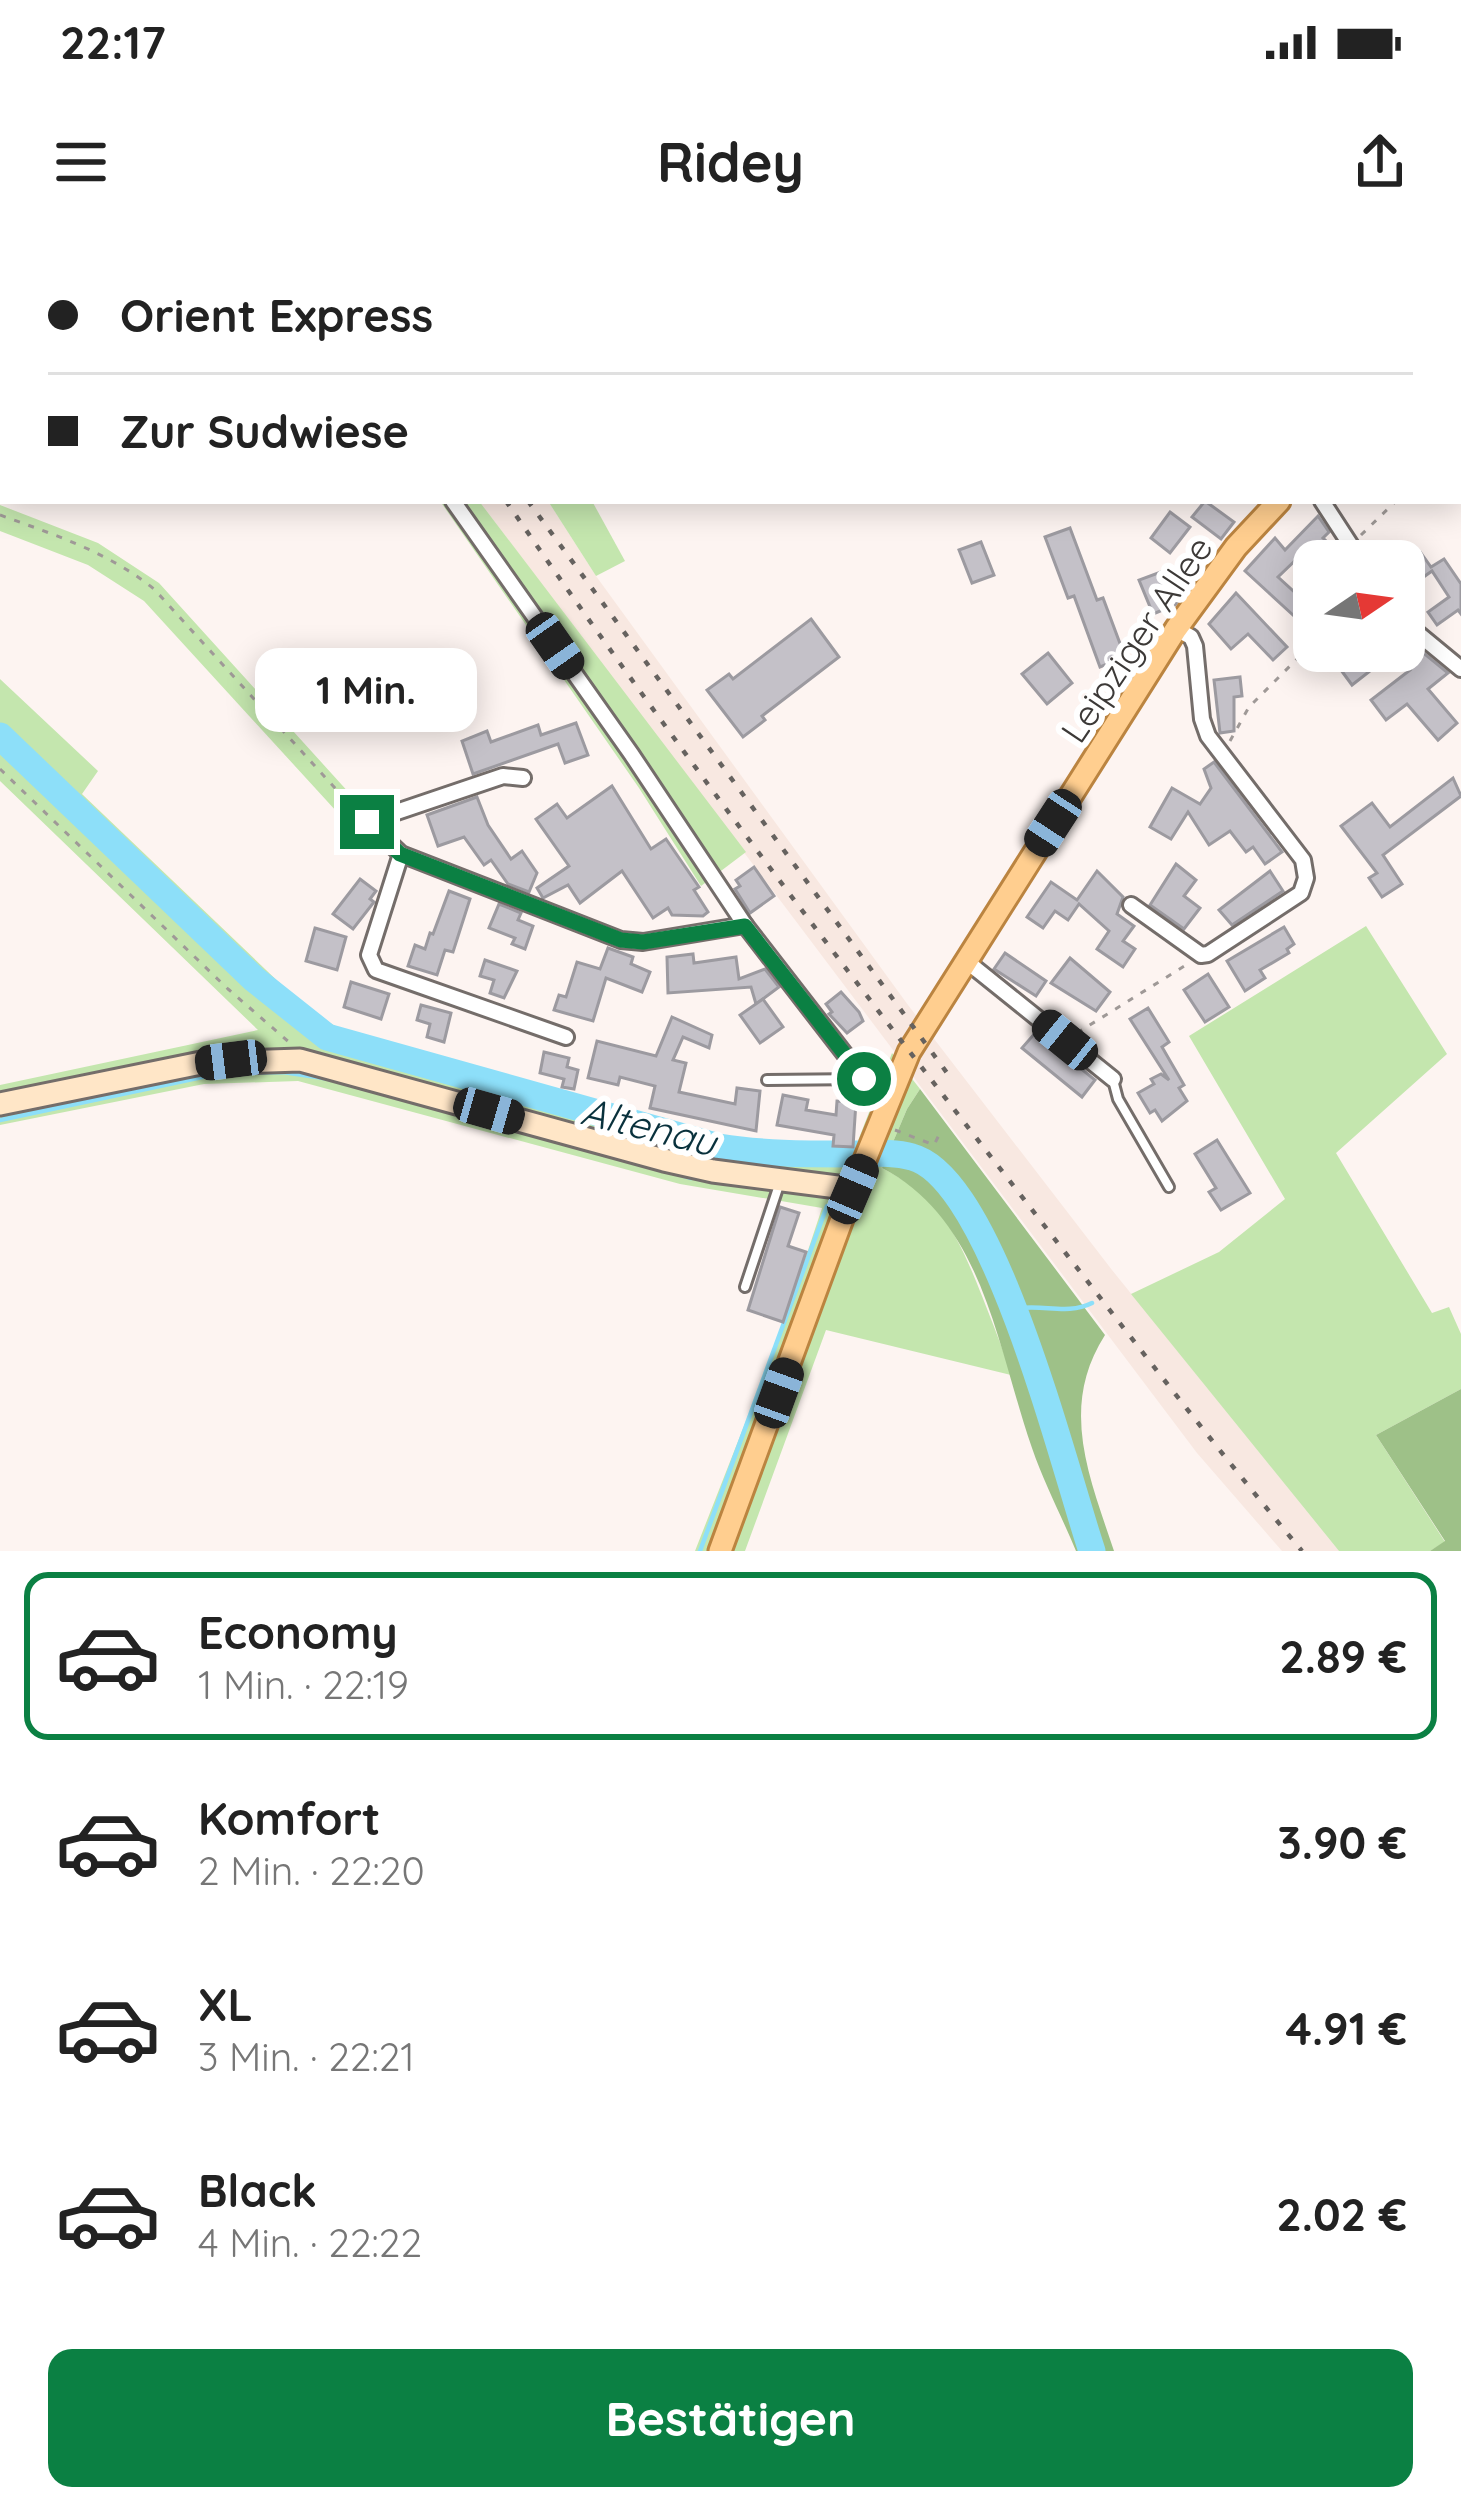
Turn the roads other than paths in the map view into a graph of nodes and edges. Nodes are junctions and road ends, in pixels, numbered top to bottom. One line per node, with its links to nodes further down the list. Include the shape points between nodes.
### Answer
1 (455, 504): 13 (street)
2 (1276, 504): 5 (main road, Leipziger Allee)
3 (1324, 504): 4 (street)
4 (1348, 540)
5 (1176, 629): 12 (street, via 1195,646 1208,736 1303,860 1306,878 1300,893 1201,955); 14 (main road, Leipziger Allee)
6 (1425, 639): 7 (street)
7 (1461, 669)
8 (523, 778): 10 (street, via 503,776)
9 (353, 808): 10 (street)
10 (367, 822): 11 (street)
11 (400, 854): 13 (street, via 621,940); 15 (street, via 369,955 376,970)
12 (1131, 905)
13 (745, 926): 16 (street)
14 (965, 960): 17 (street); 19 (main road, Leipziger Allee)
15 (566, 1037)
16 (864, 1079): 18 (lane); 19 (street)
17 (1113, 1079): 22 (lane)
18 (767, 1080)
19 (890, 1097): 23 (main road, Leipziger Allee)
20 (0, 1104): 21 (street, via 201,1064 300,1060 664,1160)
21 (781, 1181): 23 (street); 24 (lane)
22 (1169, 1187)
23 (853, 1189): 25 (main road, Leipziger Allee)
24 (745, 1287)
25 (720, 1551)

